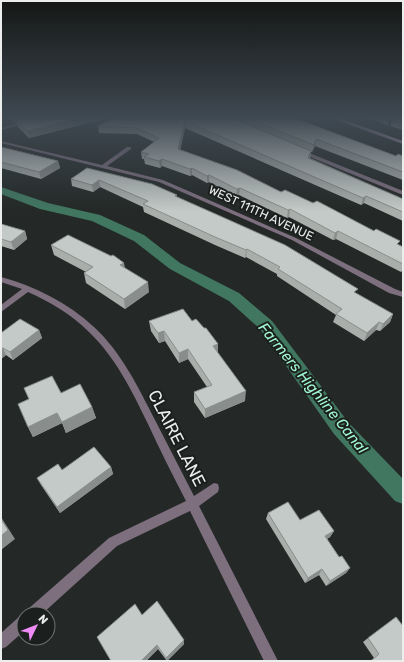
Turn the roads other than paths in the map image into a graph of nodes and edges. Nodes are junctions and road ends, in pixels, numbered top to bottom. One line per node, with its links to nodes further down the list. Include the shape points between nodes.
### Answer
1 (31, 149): 4 (street, WEST 111TH AVENUE)
2 (128, 149): 4 (street)
3 (296, 149): 5 (street)
4 (104, 166): 8 (street, WEST 111TH AVENUE, via 154,178 175,186 294,239)
5 (403, 193)
6 (1, 279): 7 (street, CLAIRE LANE)
7 (27, 289): 9 (street); 11 (street, CLAIRE LANE, via 65,307 82,320 110,350 132,383)
8 (403, 295)
9 (1, 309)
10 (214, 488): 11 (street)
11 (192, 504): 12 (street, via 113,542); 15 (street, CLAIRE LANE)
12 (42, 606)
13 (16, 629): 14 (street)
14 (1, 642)
15 (271, 661)

